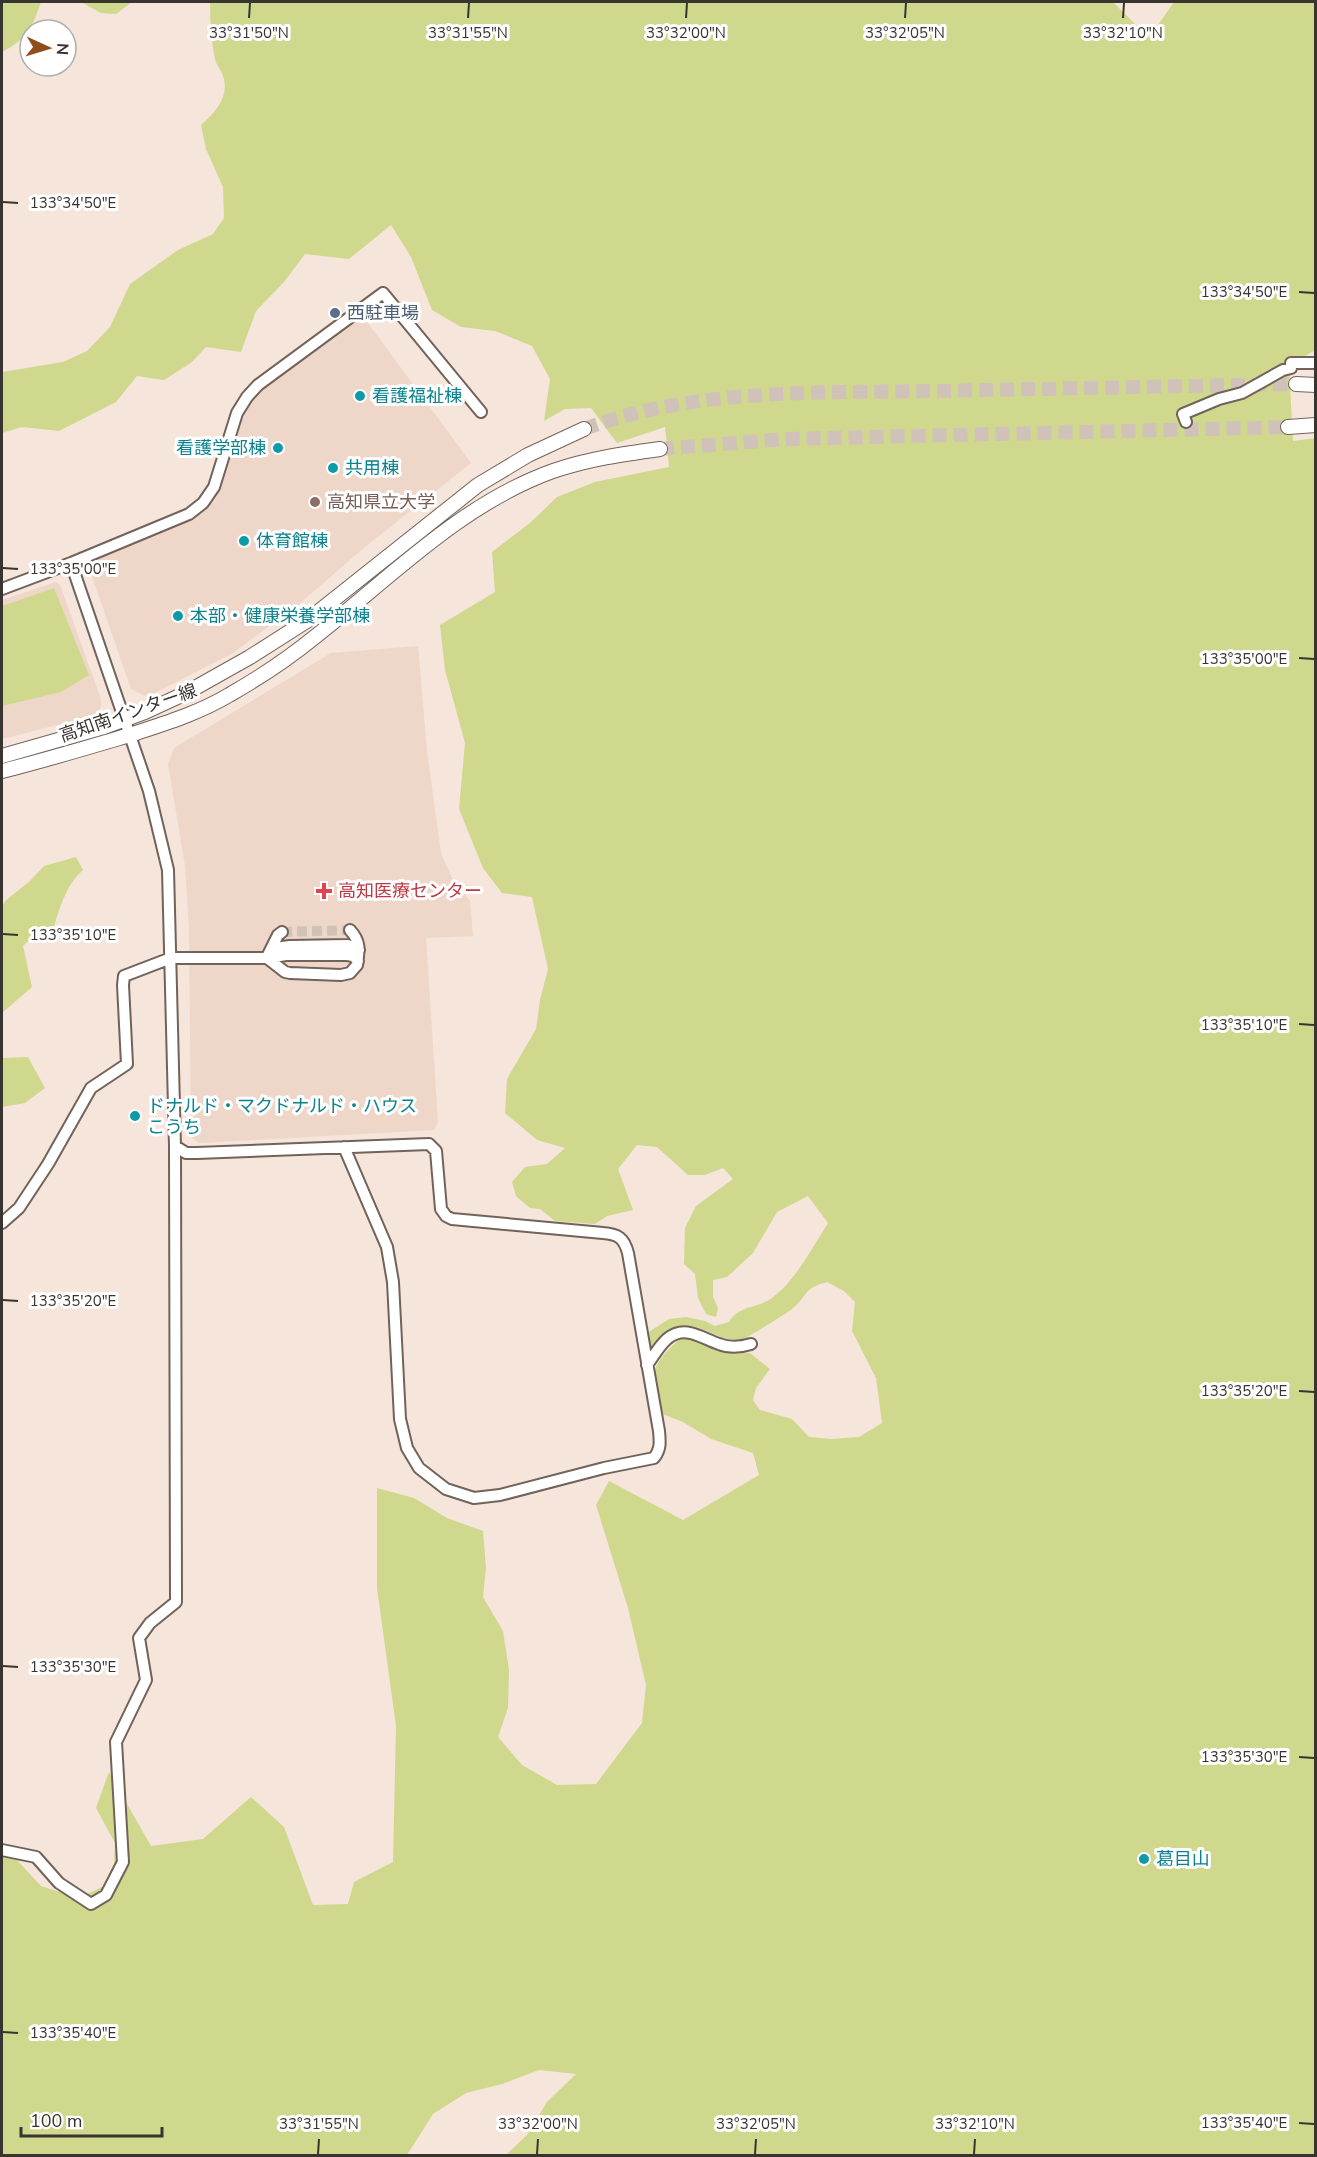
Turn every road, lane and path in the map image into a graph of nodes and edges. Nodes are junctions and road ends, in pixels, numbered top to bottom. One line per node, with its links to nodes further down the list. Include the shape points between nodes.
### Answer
1 (1316, 363): 5 (street, via 1291,363 1291,368 1242,393 1183,414)
2 (1296, 384): 3 (main road)
3 (1316, 385)
4 (481, 412): 10 (street, via 383,294 247,397 237,413 214,487 203,503 189,514)
5 (1186, 422)
6 (1316, 425): 7 (main road)
7 (1288, 427)
8 (584, 429): 12 (main road, 高知南インター線, via 528,455 478,485 308,620 250,657 186,693)
9 (660, 449): 13 (main road, 高知南インター線, via 600,457 554,471 487,504 434,539 316,636 261,675 197,712)
10 (72, 563): 11 (street); 12 (street)
11 (2, 589)
12 (123, 720): 13 (street); 14 (main road, 高知南インター線)
13 (129, 735): 15 (main road, 高知南インター線); 19 (street, via 167,862)
14 (2, 756)
15 (2, 771)
16 (350, 930): 18 (street, via 357,938)
17 (282, 932): 20 (street)
18 (358, 956): 20 (street, via 348,945 290,945); 20 (street, via 350,973 341,975 285,972)
19 (171, 958): 20 (street); 21 (street); 23 (street, via 124,976 127,1064 91,1088 19,1208)
20 (267, 958)
21 (175, 1146): 22 (street, via 197,1154); 26 (street, via 176,1602 150,1623 139,1638 146,1680 116,1742 123,1862 106,1895 91,1904 59,1882 36,1857)
22 (344, 1147): 25 (street, via 433,1147 441,1209 452,1219 621,1237 628,1253); 25 (street, via 387,1247 393,1282 402,1435 419,1468 446,1489 474,1498 500,1495 654,1458 660,1444)
23 (2, 1223)
24 (751, 1344): 25 (street, via 720,1345 700,1335 674,1334)
25 (647, 1365)
26 (2, 1850)

